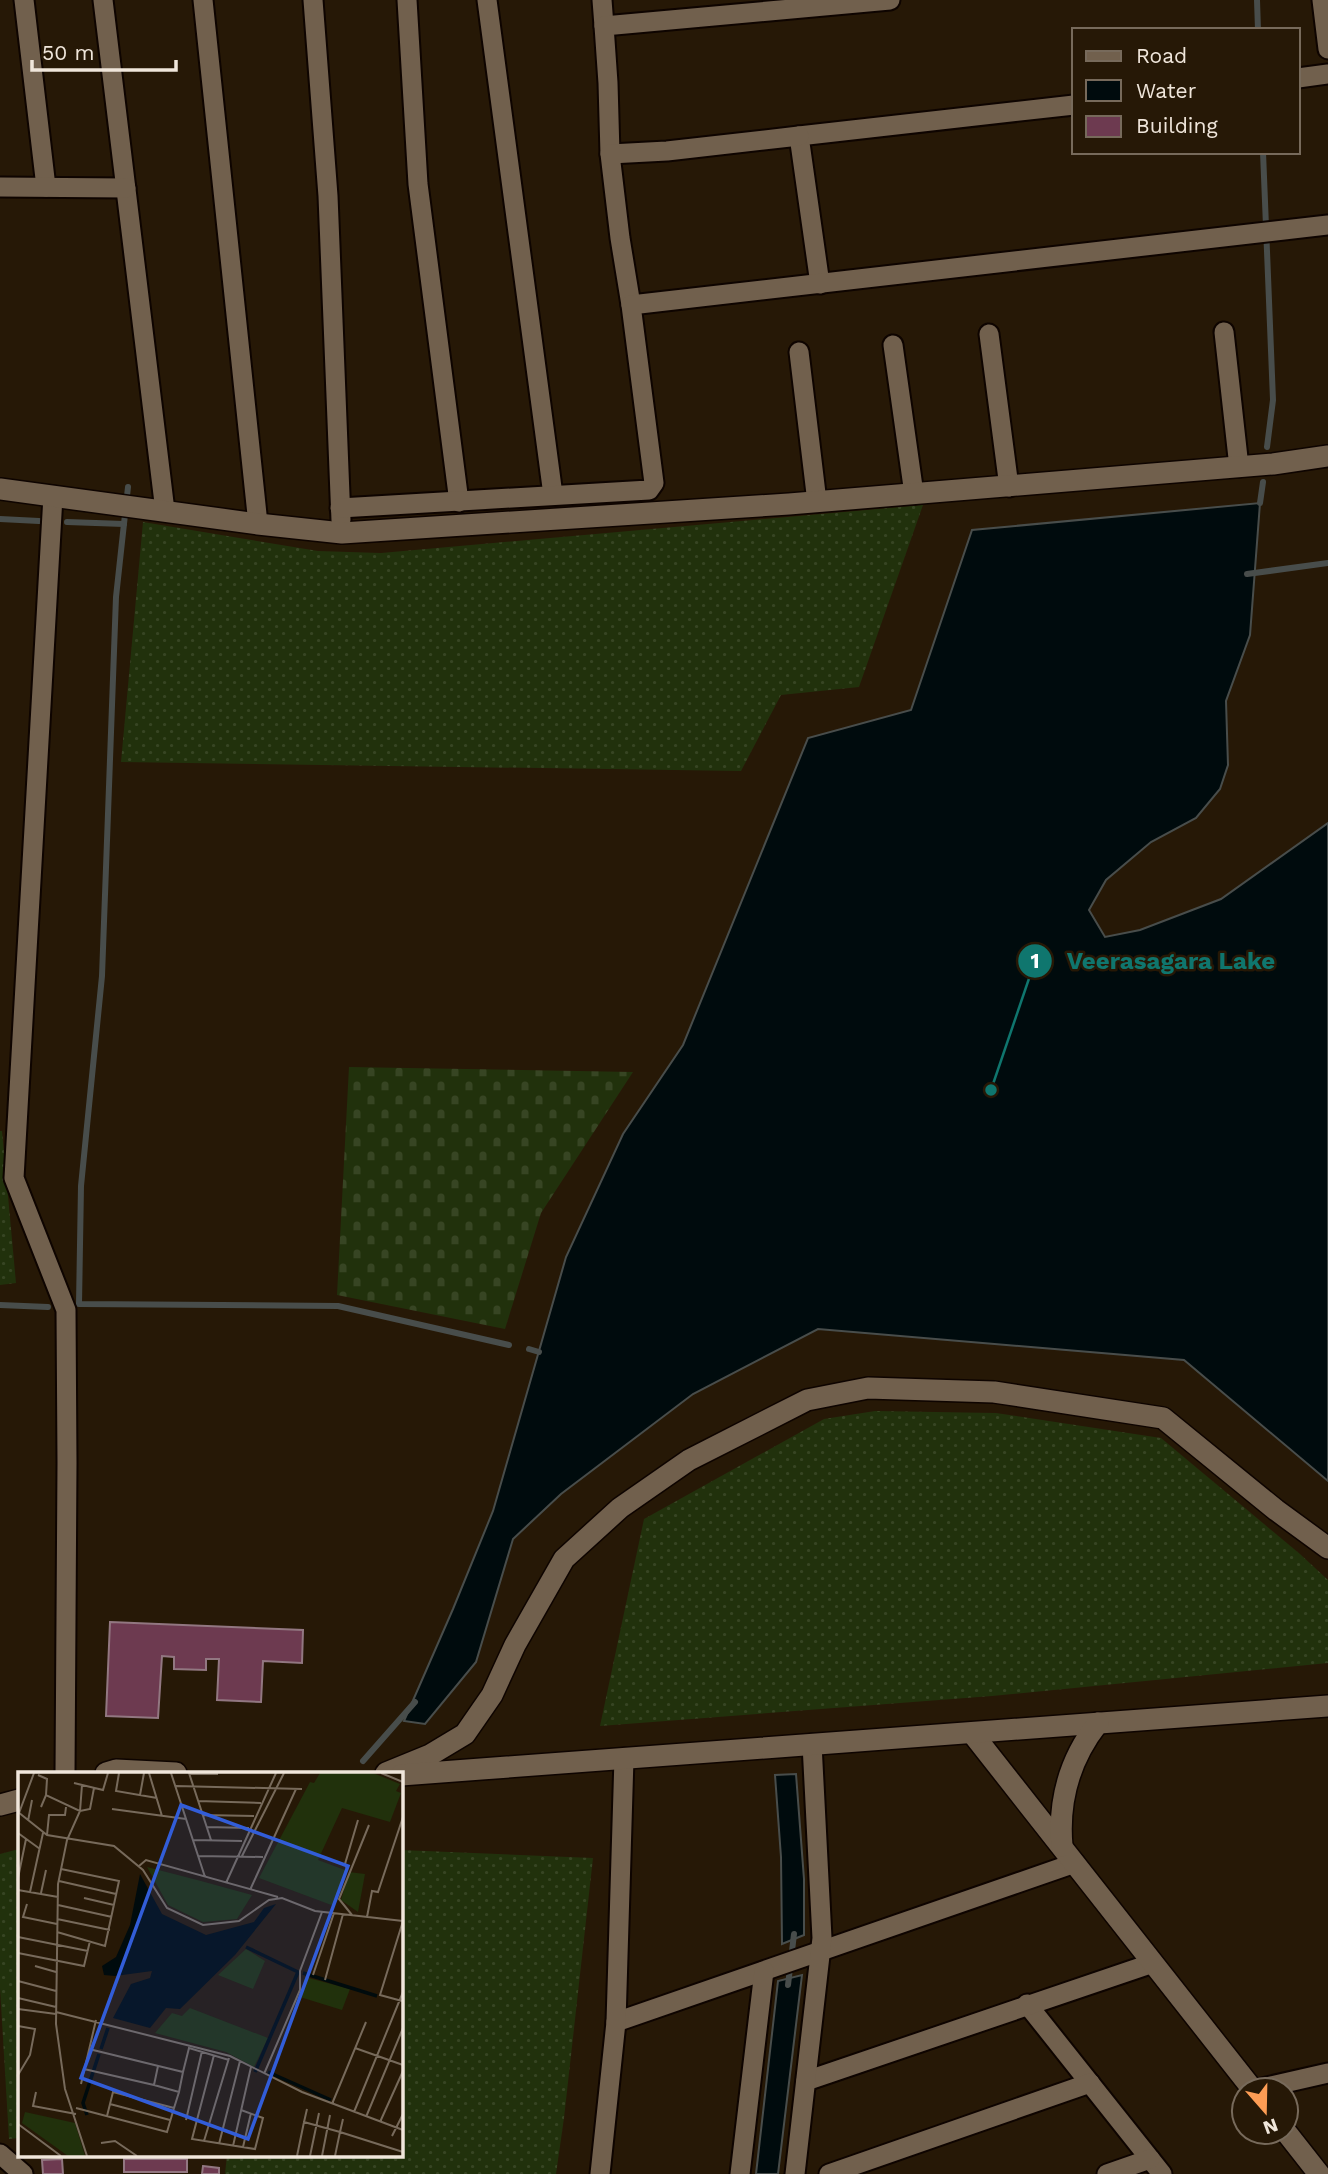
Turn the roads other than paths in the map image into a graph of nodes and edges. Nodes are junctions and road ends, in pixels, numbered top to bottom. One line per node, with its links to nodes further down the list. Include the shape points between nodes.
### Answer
1 (23, 0): 18 (street)
2 (103, 0): 19 (street)
3 (203, 0): 38 (street)
4 (313, 0): 36 (street, via 328,196)
5 (407, 0): 34 (street, via 418,184)
6 (487, 0): 32 (street)
7 (602, 0): 10 (street)
8 (890, 0): 10 (street)
9 (1322, 0): 11 (street)
10 (604, 26): 16 (street)
11 (1328, 49)
12 (1328, 74): 13 (street)
13 (1300, 78)
14 (1072, 105): 15 (street)
15 (800, 136): 16 (street); 21 (street)
16 (610, 154): 22 (street)
17 (0, 187): 18 (street)
18 (46, 187): 19 (street)
19 (126, 188): 37 (street)
20 (1328, 225): 21 (street)
21 (820, 284): 22 (street)
22 (631, 305): 32 (street, via 653,487)
23 (1224, 332): 28 (street)
24 (989, 334): 29 (street)
25 (893, 345): 31 (street)
26 (799, 352): 35 (street)
27 (1328, 456): 28 (street)
28 (1238, 467): 29 (street)
29 (1009, 487): 31 (street)
30 (0, 489): 33 (street)
31 (914, 494): 35 (street)
32 (553, 495): 34 (street)
33 (53, 496): 37 (street); 46 (street, via 14,1178 66,1310)
34 (459, 502): 36 (street)
35 (817, 502): 39 (street)
36 (340, 508): 39 (street)
37 (165, 511): 38 (street)
38 (258, 524): 39 (street)
39 (342, 533)
40 (1328, 1548): 49 (street, via 1163,1418 994,1392 868,1388 807,1400 689,1460 620,1508 564,1559 492,1695 465,1734)
41 (1328, 1706): 42 (street)
42 (1098, 1723): 43 (street); 53 (street, via 1079,1750 1067,1780 1060,1813)
43 (972, 1733): 44 (street); 53 (street)
44 (812, 1744): 45 (street); 54 (street, via 822,1938)
45 (624, 1758): 50 (street); 58 (street)
46 (65, 1772)
47 (109, 1772): 48 (street)
48 (156, 1772)
49 (388, 1772)
50 (402, 1775)
51 (18, 1800): 52 (street)
52 (0, 1805)
53 (1068, 1855): 54 (street); 55 (street)
54 (812, 1954): 56 (street); 62 (street)
55 (1153, 1963): 57 (street); 60 (street)
56 (771, 1968): 58 (street); 69 (street)
57 (1027, 2004): 62 (street); 63 (street)
58 (616, 2022): 68 (street)
59 (1328, 2073): 61 (street)
60 (1242, 2076)
61 (1300, 2079)
62 (806, 2081): 70 (street)
63 (1090, 2083): 66 (street); 71 (street)
64 (1297, 2146): 73 (street)
65 (0, 2154): 67 (street)
66 (1156, 2166): 72 (street)
67 (23, 2174)
68 (600, 2174)
69 (740, 2174)
70 (795, 2174)
71 (829, 2174)
72 (1107, 2174)
73 (1319, 2174)

